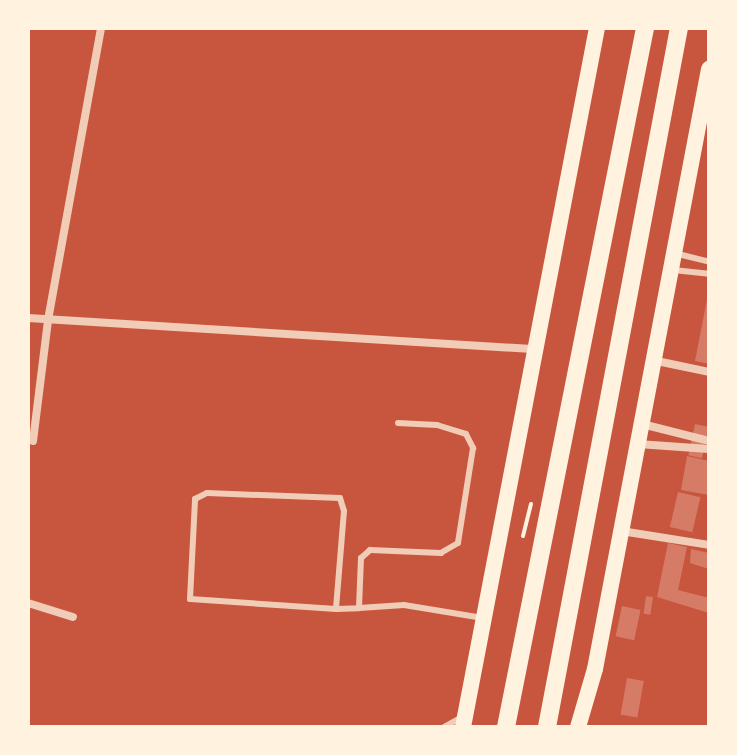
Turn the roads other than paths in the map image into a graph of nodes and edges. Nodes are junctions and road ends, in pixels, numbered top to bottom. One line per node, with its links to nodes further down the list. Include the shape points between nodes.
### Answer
1 (101, 28): 10 (street)
2 (597, 28): 11 (main road)
3 (645, 28): 29 (main road)
4 (679, 28): 30 (main road)
5 (709, 69): 6 (main road)
6 (671, 261): 7 (lane); 8 (lane); 12 (main road)
7 (709, 262)
8 (709, 274)
9 (28, 318): 10 (street)
10 (48, 320): 11 (street); 16 (street)
11 (532, 349): 26 (main road)
12 (652, 360): 13 (street); 15 (main road)
13 (709, 372)
14 (398, 423): 23 (lane, via 437,425 466,434 473,448 458,543 441,553 370,550 361,558)
15 (642, 424): 17 (street); 18 (main road)
16 (33, 441)
17 (709, 441)
18 (638, 444): 19 (street); 20 (main road)
19 (709, 449)
20 (620, 531): 21 (street); 31 (main road, via 595,669)
21 (709, 545)
22 (28, 603): 25 (street)
23 (359, 608): 24 (lane); 26 (lane, via 404,605)
24 (336, 609): 24 (lane, via 344,511 340,498 207,493 195,499 190,599)
25 (73, 617)
26 (483, 618): 27 (main road)
27 (464, 721): 28 (lane)
28 (444, 727)
29 (506, 727)
30 (547, 727)
31 (578, 727)

